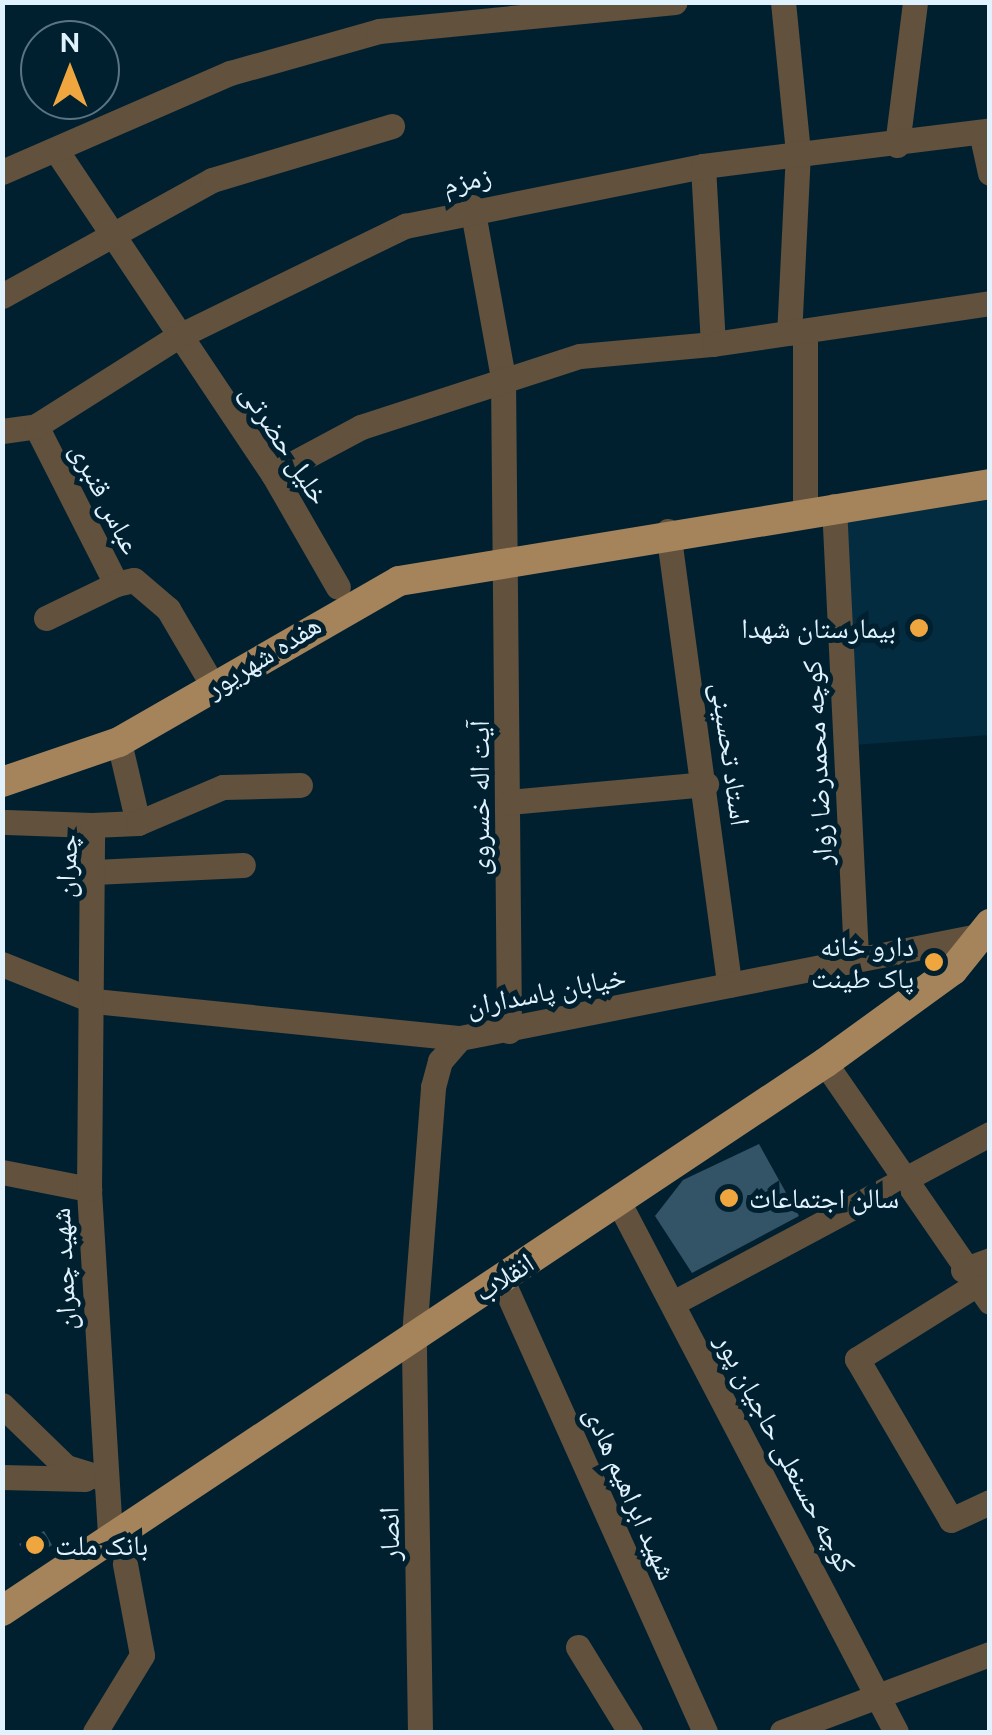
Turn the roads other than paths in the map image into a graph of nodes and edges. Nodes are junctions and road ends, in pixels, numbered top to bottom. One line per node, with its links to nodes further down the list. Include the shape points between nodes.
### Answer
1 (675, 2): 7 (street, via 379,31 230,73)
2 (784, 2): 8 (street, کوچه محمدرضا زوار)
3 (915, 2): 6 (street)
4 (392, 126): 13 (street, via 212,180)
5 (985, 131): 6 (street, زمزم); 11 (street)
6 (897, 145): 8 (street, زمزم)
7 (56, 150): 10 (street); 13 (street, خلیل حضرتی)
8 (798, 152): 9 (street, زمزم); 16 (street, کوچه محمدرضا زوار)
9 (703, 166): 12 (street, زمزم); 18 (street)
10 (2, 172)
11 (990, 173)
12 (472, 207): 17 (street, زمزم, via 405,226); 19 (street, آیت اله خسروی)
13 (108, 235): 14 (street); 17 (street, خلیل حضرتی)
14 (2, 296)
15 (990, 303): 16 (street)
16 (797, 333): 18 (street); 24 (street, کوچه محمدرضا زوار)
17 (177, 337): 20 (street, زمزم); 22 (street, خلیل حضرتی)
18 (713, 344): 19 (street, via 580,356)
19 (503, 378): 22 (street, via 361,427); 26 (street, آیت اله خسروی)
20 (36, 426): 21 (street, زمزم); 27 (street, عباس قنبری)
21 (2, 431)
22 (273, 474): 28 (street, خلیل حضرتی)
23 (990, 484): 24 (main road, هفده شهریور)
24 (820, 508): 25 (main road, هفده شهریور); 43 (street, کوچه محمدرضا زوار)
25 (668, 531): 26 (main road, هفده شهریور); 34 (street, استاد تحسینی)
26 (516, 556): 28 (main road, هفده شهریور, via 439,552); 31 (main road, هفده شهریور, via 369,593); 36 (street, آیت اله خسروی)
27 (116, 584): 29 (street); 30 (street, عباس قنبری, via 134,580 168,609)
28 (338, 587): 30 (main road, هفده شهریور)
29 (46, 618)
30 (204, 672): 32 (main road, هفده شهریور, via 110,727)
31 (119, 742): 33 (main road, هفده شهریور); 38 (street)
32 (2, 766)
33 (2, 782)
34 (706, 784): 36 (street); 45 (street, استاد تحسینی)
35 (300, 785): 38 (street, چمران, via 223,787)
36 (509, 802): 47 (street, آیت اله خسروی)
37 (6, 822): 39 (street)
38 (138, 823): 39 (street, چمران)
39 (92, 825): 41 (street, چمران)
40 (243, 866): 41 (street)
41 (94, 872): 46 (street, چمران)
42 (986, 930): 43 (street, خیابان پاسداران); 49 (main road, انقلاب, via 953,970)
43 (856, 957): 45 (street, خیابان پاسداران)
44 (2, 964): 46 (street, خیابان پاسداران)
45 (728, 985): 47 (street, خیابان پاسداران)
46 (94, 1001): 48 (street, خیابان پاسداران); 53 (street, شهید چمران)
47 (509, 1031): 48 (street, خیابان پاسداران)
48 (460, 1038): 59 (street, via 440,1060 433,1087)
49 (825, 1064): 52 (street); 54 (main road, انقلاب)
50 (990, 1134): 52 (street)
51 (2, 1172): 53 (street)
52 (899, 1176): 57 (street); 58 (street)
53 (89, 1188): 62 (street, شهید چمران)
54 (619, 1203): 56 (main road, انقلاب); 58 (street, کوچه حسنعلی حاجیان پور)
55 (990, 1260): 57 (street)
56 (501, 1278): 59 (main road, انقلاب); 73 (street, شهید ابراهیم هادی)
57 (975, 1286): 63 (street, via 858,1358 951,1520)
58 (673, 1303): 69 (street, کوچه حسنعلی حاجیان پور)
59 (414, 1335): 64 (main road, انقلاب); 71 (street, انصار)
60 (2, 1405): 62 (street, via 66,1467)
61 (2, 1477): 62 (street)
62 (105, 1479): 64 (street, شهید چمران)
63 (990, 1502)
64 (110, 1534): 66 (main road, انقلاب)
65 (125, 1564): 70 (street, via 142,1655)
66 (2, 1611)
67 (578, 1647): 72 (street)
68 (990, 1654): 69 (street)
69 (881, 1695): 74 (street); 75 (street, کوچه حسنعلی حاجیان پور)
70 (95, 1732)
71 (420, 1732)
72 (630, 1732)
73 (705, 1732)
74 (782, 1732)
75 (896, 1732)

